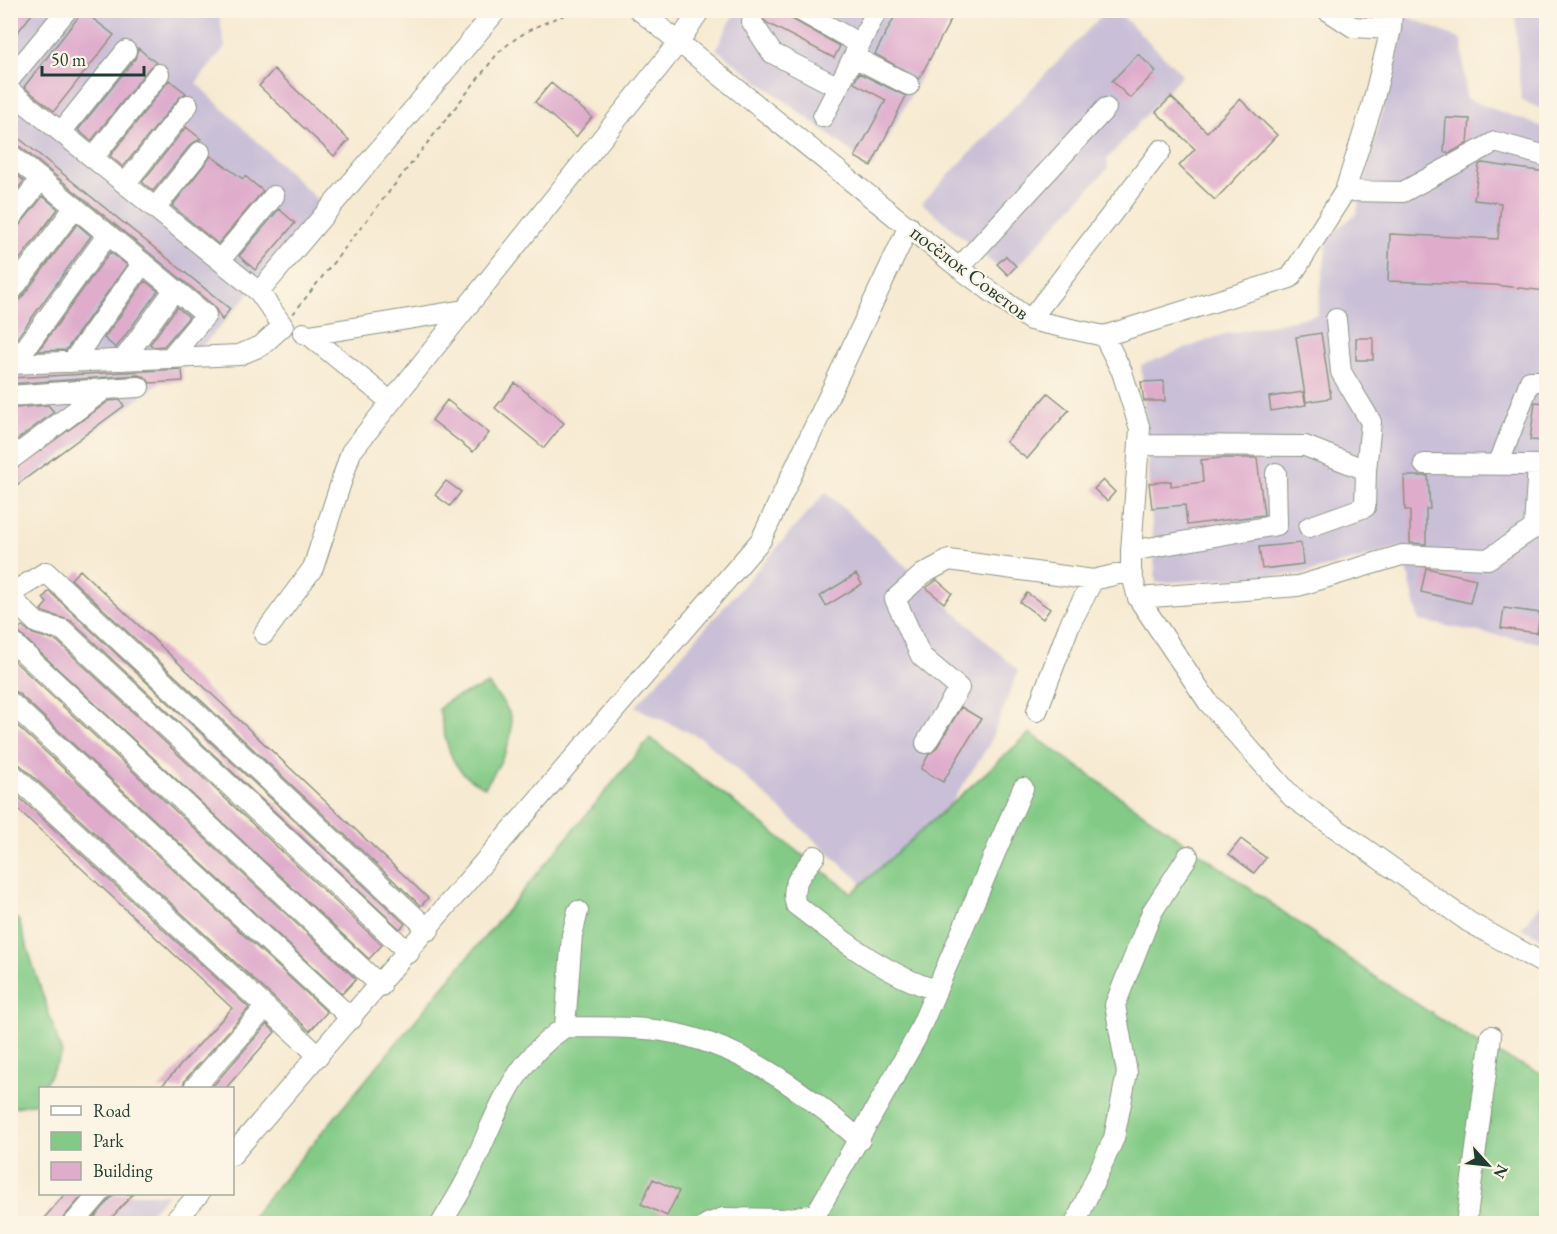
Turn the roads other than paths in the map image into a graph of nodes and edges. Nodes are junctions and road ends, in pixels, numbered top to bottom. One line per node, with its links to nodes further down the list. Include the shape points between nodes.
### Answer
1 (67, 10): 14 (street)
2 (497, 10): 40 (street)
3 (639, 10): 10 (street, посёлок Советов)
4 (700, 10): 10 (street)
5 (799, 10): 11 (street)
6 (877, 10): 11 (street)
7 (1327, 10): 8 (street, via 1353,27)
8 (1391, 20): 29 (street, посёлок Советов, via 1372,106)
9 (752, 22): 16 (street, via 772,53)
10 (679, 42): 34 (street, посёлок Советов); 42 (street)
11 (857, 50): 15 (street); 16 (street)
12 (126, 51): 21 (street)
13 (159, 74): 26 (street)
14 (10, 79)
15 (909, 85)
16 (838, 87): 20 (street)
17 (10, 91): 21 (street)
18 (188, 105): 28 (street)
19 (1106, 108): 38 (street)
20 (823, 117)
21 (61, 132): 26 (street)
22 (1161, 150): 44 (street)
23 (200, 152): 32 (street)
24 (10, 154): 27 (street)
25 (1546, 156): 29 (street, via 1495,142 1403,192)
26 (93, 158): 28 (street)
27 (41, 179): 31 (street); 33 (street)
28 (125, 184): 32 (street)
29 (1345, 191): 47 (street, посёлок Советов, via 1290,278)
30 (274, 196): 36 (street)
31 (75, 207): 35 (street); 41 (street)
32 (155, 208): 36 (street)
33 (10, 219)
34 (909, 226): 38 (street, посёлок Советов); 81 (street, via 761,540)
35 (108, 234): 37 (street); 51 (street)
36 (219, 260): 40 (street)
37 (143, 263): 39 (street); 50 (street)
38 (959, 268): 44 (street, посёлок Советов)
39 (175, 289): 48 (street, via 206,315); 49 (street)
40 (259, 292): 45 (street)
41 (10, 293)
42 (464, 310): 46 (street); 56 (street)
43 (1336, 318): 62 (street, via 1341,372 1371,422)
44 (1030, 320): 47 (street, посёлок Советов)
45 (283, 326): 46 (street); 48 (street, via 261,346 238,355)
46 (309, 335): 56 (street)
47 (1104, 336): 57 (street, via 1122,372 1140,429)
48 (170, 358): 49 (street)
49 (123, 360): 50 (street)
50 (72, 362): 51 (street)
51 (12, 364)
52 (1546, 381): 59 (street, via 1530,381)
53 (140, 387): 54 (street)
54 (105, 389): 55 (street); 58 (street)
55 (11, 397)
56 (391, 402): 71 (street, via 351,452 313,568)
57 (1140, 445): 62 (street, via 1305,446); 66 (street)
58 (10, 460)
59 (1499, 463): 60 (street); 61 (street)
60 (1424, 464)
61 (1542, 465): 65 (street)
62 (1366, 470): 64 (street, via 1365,507)
63 (1276, 473): 66 (street, via 1277,525)
64 (1309, 527)
65 (1540, 529): 70 (street, via 1488,559 1401,555 1298,586)
66 (1131, 551): 67 (street)
67 (1131, 571): 68 (street); 70 (street)
68 (1093, 580): 74 (street, via 1070,626); 75 (street, via 949,560 923,574 895,599 921,656 959,688)
69 (10, 596): 81 (street, via 46,572); 82 (street, via 37,623 63,630)
70 (1138, 598): 83 (street, via 1208,702 1293,798 1469,922)
71 (264, 634)
72 (10, 640): 84 (street)
73 (10, 702): 87 (street)
74 (1037, 711)
75 (926, 743)
76 (10, 772): 86 (street)
77 (1023, 788): 85 (street)
78 (815, 856): 85 (street, via 796,881 792,893 796,905 868,958 916,984)
79 (1188, 856): 100 (street, via 1152,912 1115,1005 1127,1073 1114,1138)
80 (578, 911): 88 (street, via 572,935)
81 (429, 930): 82 (street)
82 (409, 952): 84 (street)
83 (1546, 965)
84 (381, 986): 87 (street)
85 (936, 990): 92 (street, via 916,1038)
86 (267, 1007): 90 (street); 91 (street)
87 (352, 1019): 90 (street)
88 (565, 1027): 92 (street, via 661,1031 705,1042 741,1056 810,1096); 98 (street, via 544,1041 502,1098 468,1177)
89 (1491, 1036): 101 (street)
90 (319, 1056): 93 (street)
91 (196, 1087)
92 (860, 1140): 99 (street, via 816,1214 784,1219 723,1218)
93 (234, 1153)
94 (98, 1195): 96 (street)
95 (198, 1195): 97 (street)
96 (72, 1224)
97 (172, 1224)
98 (441, 1224)
99 (707, 1224)
100 (1075, 1224)
101 (1466, 1224)

